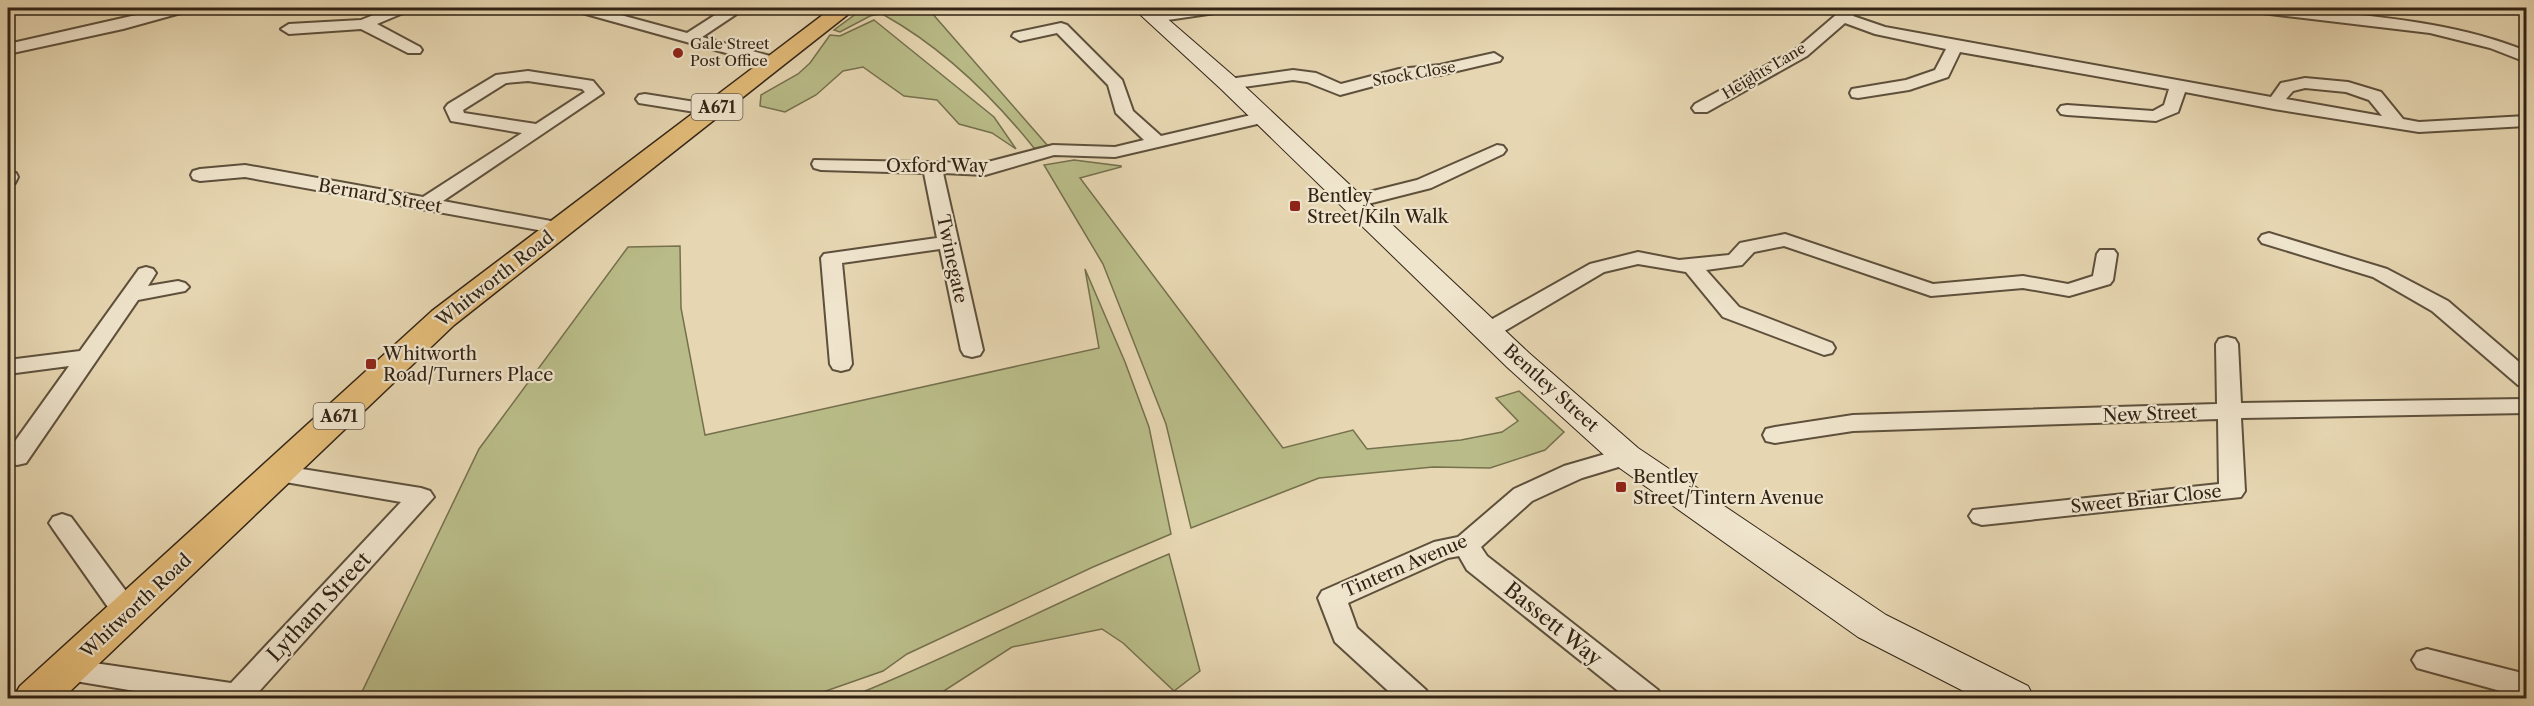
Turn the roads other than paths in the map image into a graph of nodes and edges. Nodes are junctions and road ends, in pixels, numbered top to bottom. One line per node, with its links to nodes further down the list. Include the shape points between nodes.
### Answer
1 (183, 8): 15 (street)
2 (403, 8): 10 (street)
3 (580, 8): 13 (street)
4 (736, 8): 13 (street)
5 (845, 8): 19 (main road, Whitworth Road / A671)
6 (1215, 8): 9 (street)
7 (2262, 8): 17 (street, via 2436,30 2485,41)
8 (1848, 12): 14 (street, via 1881,31); 27 (street, Heights Lane, via 1801,53)
9 (1148, 13): 20 (street, Bentley Street)
10 (364, 24): 11 (street); 16 (street)
11 (289, 29)
12 (1020, 36): 34 (street, via 1060,28 1116,84 1125,113)
13 (691, 37): 19 (street)
14 (1955, 46): 21 (street); 23 (street, via 1942,73 1909,85)
15 (8, 49)
16 (414, 50)
17 (2526, 57)
18 (1494, 58): 22 (street, Stock Close, via 1461,60 1440,70 1399,74)
19 (776, 62): 28 (main road, Whitworth Road / A671)
20 (1229, 84): 22 (street, via 1293,75 1310,77); 30 (street, Bentley Street)
21 (2178, 87): 26 (street); 29 (street, via 2172,108 2156,116)
22 (1340, 90): 25 (street)
23 (1858, 93)
24 (645, 99): 28 (street)
25 (1360, 102)
26 (2274, 104): 32 (street); 32 (street, via 2287,87 2305,83 2348,87 2375,96)
27 (1701, 108)
28 (714, 110): 41 (main road, Whitworth Road / A671)
29 (2067, 110)
30 (1264, 117): 34 (street, Oxford Way); 39 (street, Bentley Street)
31 (2526, 122): 32 (street, via 2419,127)
32 (2397, 124)
33 (539, 130): 33 (street, via 457,117 454,108 502,79 528,76 586,85 595,93); 40 (street)
34 (1157, 142): 37 (street, Oxford Way, via 1115,152 1053,150 985,169)
35 (1497, 150): 39 (street, via 1424,184)
36 (821, 164): 37 (street, Oxford Way)
37 (932, 167): 43 (street, Twinegate)
38 (200, 175): 40 (street, Bernard Street, via 245,171)
39 (1352, 202): 49 (street, Bentley Street)
40 (426, 204): 41 (street, Bernard Street)
41 (560, 228): 62 (main road, Whitworth Road / A671, via 443,318)
42 (2269, 239): 56 (street, via 2380,273 2440,306)
43 (949, 242): 52 (street, Twinegate); 54 (street, via 831,258)
44 (2107, 254): 45 (street, via 2103,280 2069,290 2023,282 1931,290 1785,240 1747,247 1735,261)
45 (1691, 265): 49 (street, via 1638,258 1597,268); 51 (street, via 1731,312)
46 (146, 273): 48 (street)
47 (178, 287): 48 (street)
48 (130, 295): 53 (street)
49 (1488, 331): 60 (street, Bentley Street)
50 (2228, 344): 58 (street)
51 (1824, 348)
52 (972, 350)
53 (87, 357): 55 (street); 61 (street)
54 (841, 364)
55 (8, 368)
56 (2526, 380)
57 (2526, 406): 58 (street, New Street)
58 (2228, 411): 59 (street, New Street, via 1853,423); 63 (street, Sweet Briar Close, via 2232,491)
59 (1775, 435)
60 (1626, 456): 65 (street, Tintern Avenue, via 1573,472 1523,495); 73 (street, Bentley Street, via 1872,626)
61 (17, 458)
62 (277, 473): 66 (main road, Whitworth Road / A671); 68 (street, Lytham Street, via 421,497 237,696)
63 (1982, 516)
64 (62, 523): 66 (street)
65 (1466, 545): 71 (street, Tintern Avenue, via 1443,549 1332,598 1345,634); 72 (street, Bassett Way, via 1477,563)
66 (127, 613): 68 (main road, Whitworth Road / A671)
67 (2427, 660): 69 (street)
68 (67, 670): 70 (main road, Whitworth Road / A671)
69 (2526, 686)
70 (35, 699)
71 (1415, 699)
72 (1647, 699)
73 (2013, 699)

